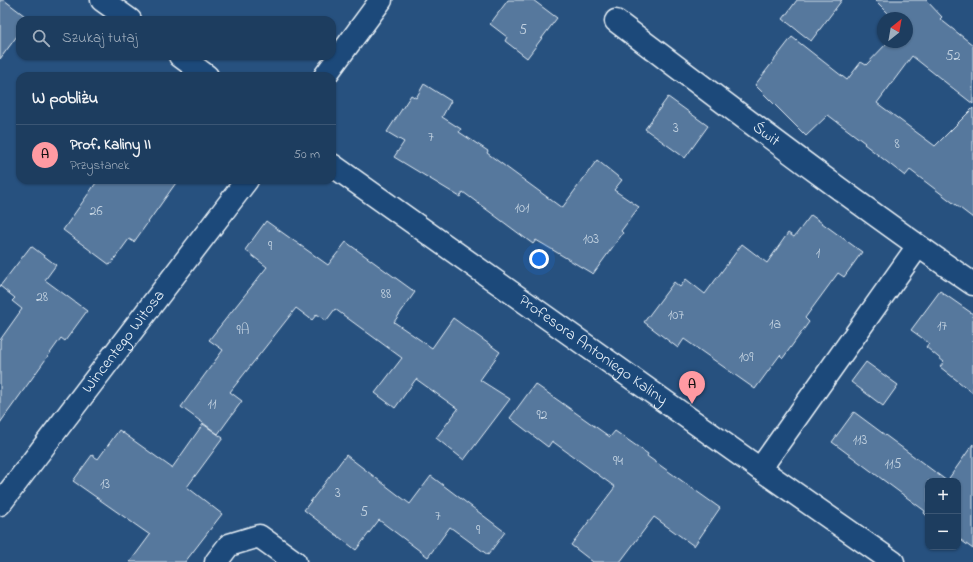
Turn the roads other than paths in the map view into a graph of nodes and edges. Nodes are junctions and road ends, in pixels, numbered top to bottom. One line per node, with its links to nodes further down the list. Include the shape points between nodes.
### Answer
1 (102, 0): 3 (street)
2 (381, 0): 7 (street)
3 (124, 16)
4 (616, 21): 10 (street, Świt)
5 (185, 60): 6 (street)
6 (202, 72)
7 (328, 72)
8 (336, 168): 12 (street, Profesora Antoniego Kaliny)
9 (244, 184): 13 (street, Wincentego Witosa)
10 (918, 246): 11 (street, Świt); 12 (street)
11 (973, 284)
12 (760, 469): 16 (street, Profesora Antoniego Kaliny)
13 (0, 504)
14 (216, 562): 15 (street, via 229,545 258,536)
15 (295, 562)
16 (893, 562)

